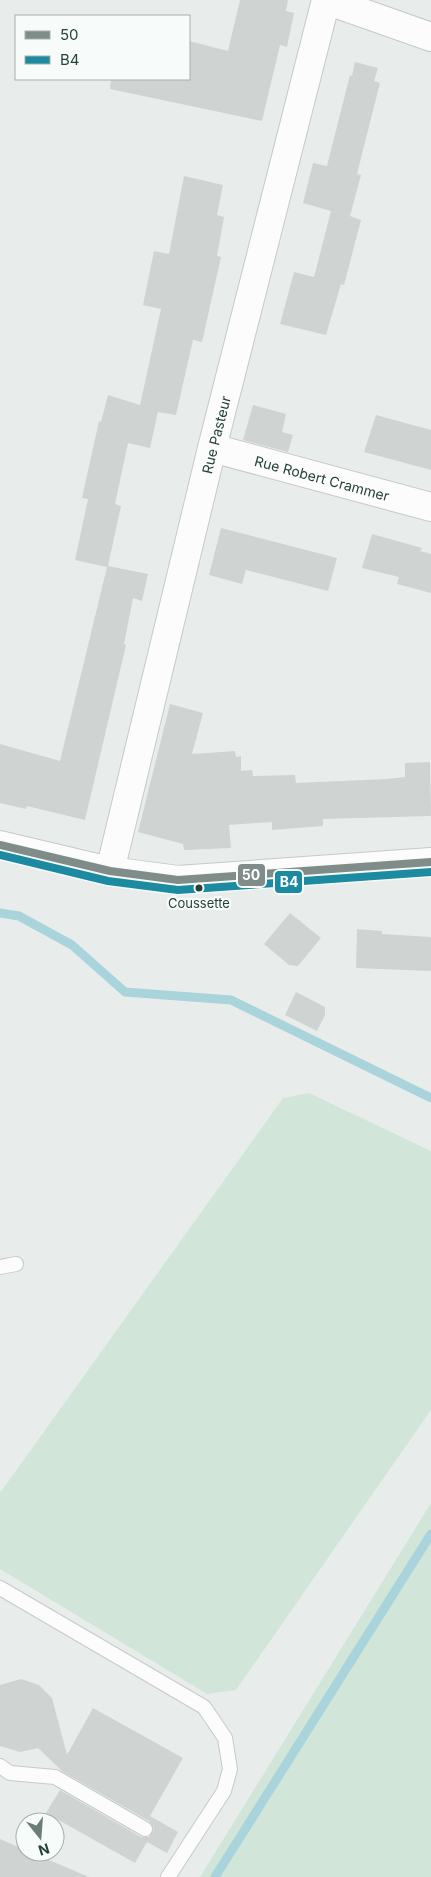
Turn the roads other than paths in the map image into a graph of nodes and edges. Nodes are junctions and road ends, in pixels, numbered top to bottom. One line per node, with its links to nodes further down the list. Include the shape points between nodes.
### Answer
1 (326, 0): 2 (street); 3 (street, Rue Pasteur)
2 (431, 37)
3 (212, 448): 4 (street, Rue Robert Crammer); 7 (street, Rue Pasteur)
4 (431, 507)
5 (0, 845): 7 (street)
6 (431, 862): 7 (street, via 197,879)
7 (110, 871)
8 (16, 1264): 9 (lane)
9 (0, 1267)
10 (0, 1588): 13 (lane, via 204,1707 225,1738 230,1769 224,1791)
11 (0, 1766): 12 (lane, via 10,1773 55,1777)
12 (145, 1829)
13 (168, 1877)

